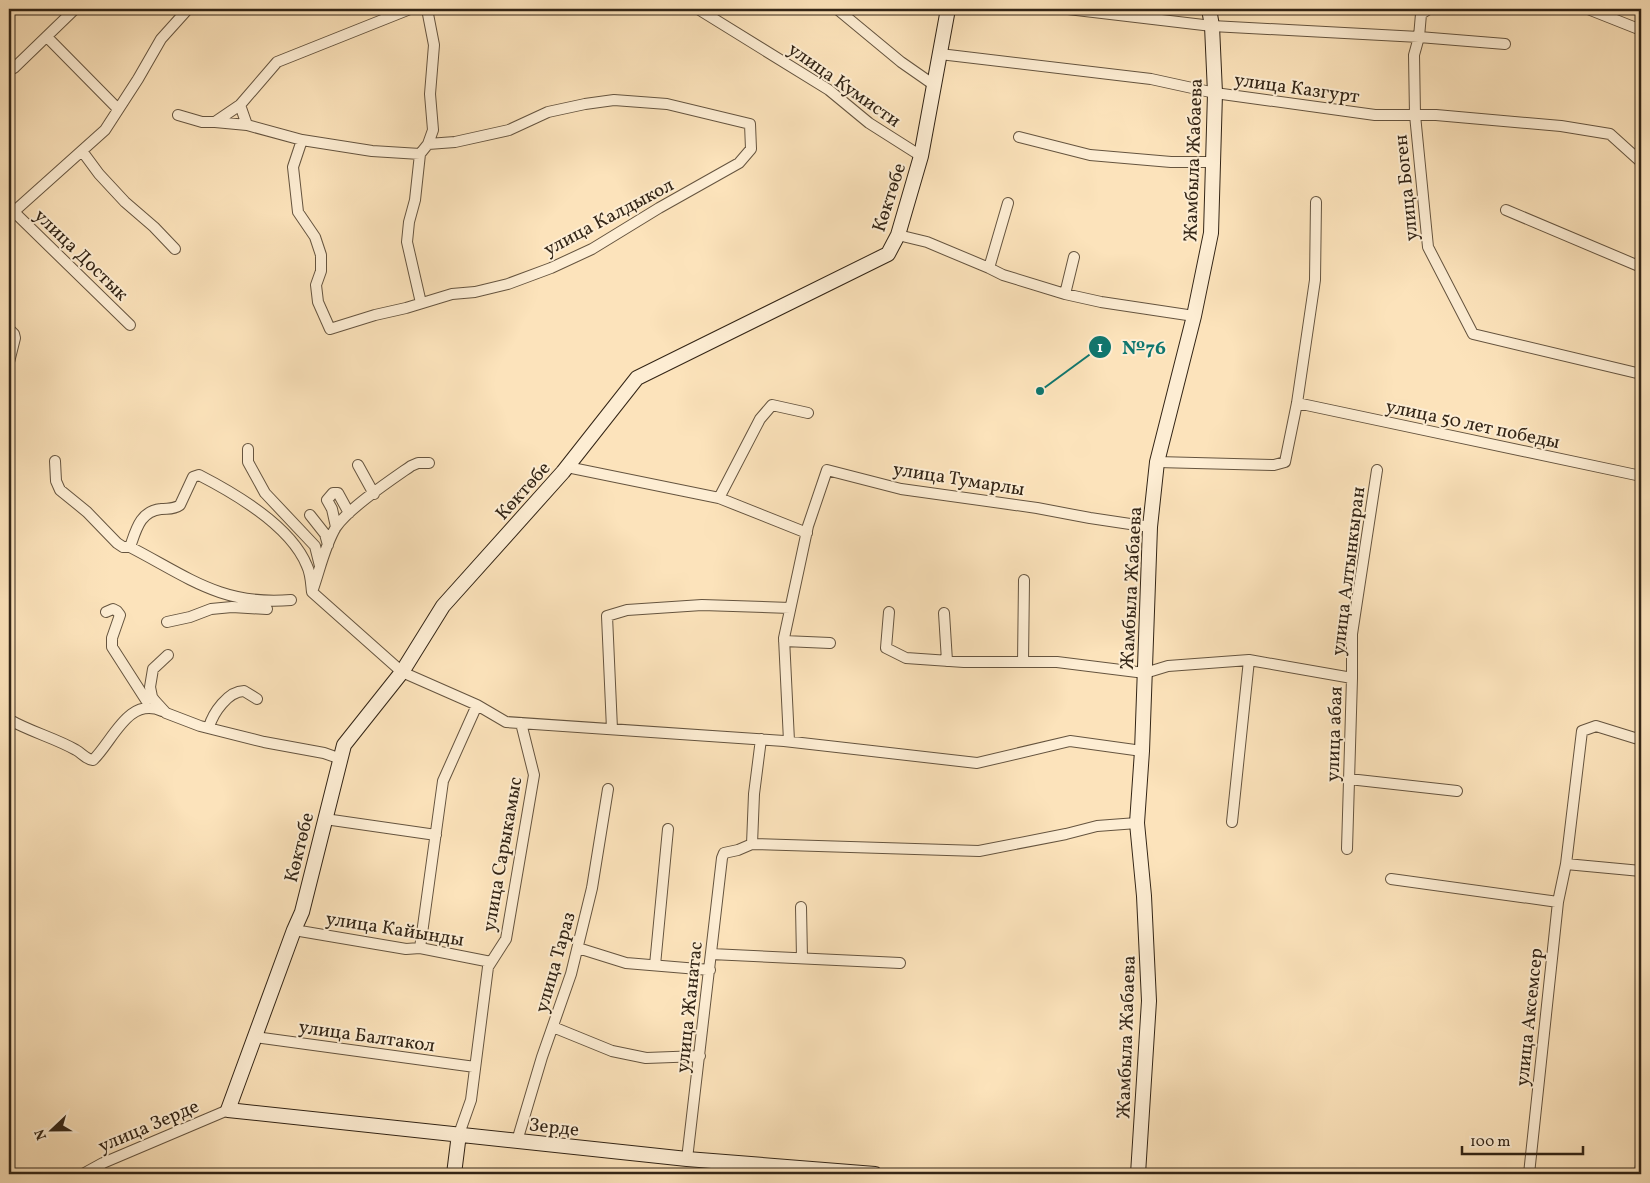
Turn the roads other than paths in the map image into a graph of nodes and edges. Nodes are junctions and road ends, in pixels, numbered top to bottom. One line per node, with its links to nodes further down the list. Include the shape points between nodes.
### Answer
1 (75, 9): 14 (street)
2 (188, 9): 22 (street, via 161,39)
3 (410, 9): 21 (street, via 277,62)
4 (427, 9): 29 (street, via 434,45 430,94 433,130)
5 (698, 9): 32 (street, улица Кумисти, via 829,90 869,123)
6 (837, 9): 19 (street)
7 (948, 9): 17 (street, Көктөбе)
8 (1068, 9): 12 (street)
9 (1209, 9): 12 (street, Жамбыла Жабаева)
10 (1428, 9): 15 (street, улица Боген, via 1421,14)
11 (1588, 9): 13 (street)
12 (1212, 26): 15 (street); 20 (street, Жамбыла Жабаева)
13 (1641, 30)
14 (46, 37): 18 (street, via 14,68); 22 (street)
15 (1419, 37): 16 (street); 24 (street, улица Боген, via 1414,55)
16 (1505, 44)
17 (940, 54): 19 (street, Көктөбе); 20 (street, улица Казгурт, via 1151,79)
18 (9, 69)
19 (934, 86): 32 (street, Көктөбе)
20 (1216, 93): 24 (street, улица Казгурт, via 1375,115); 33 (street, Жамбыла Жабаева)
21 (240, 105): 25 (street); 26 (street)
22 (118, 109): 30 (street, via 105,130)
23 (178, 115): 25 (street, via 202,122)
24 (1415, 115): 34 (street, улица Казгурт, via 1561,126 1610,134); 50 (street, улица Боген, via 1428,247 1473,334)
25 (216, 122): 26 (street)
26 (247, 125): 28 (street)
27 (1018, 137): 33 (street, via 1090,155)
28 (302, 140): 31 (street, via 372,151); 45 (street, улица Калдыкол, via 293,167 298,212 315,237 321,255 321,271 316,285 318,302 330,329)
29 (428, 144): 31 (street); 45 (street, улица Калдыкол, via 455,142 509,130 548,112 614,100 667,104 750,124 751,149 740,163 575,256 508,284)
30 (82, 151): 38 (street); 40 (street, via 125,202)
31 (420, 154): 45 (street, via 407,242)
32 (921, 156): 39 (street, Көктөбе)
33 (1212, 162): 46 (street, Жамбыла Жабаева, via 1212,233)
34 (1641, 162)
35 (1316, 202): 51 (street, via 1315,280)
36 (1008, 203): 43 (street)
37 (1506, 210): 42 (street)
38 (10, 212): 47 (street, улица Достык)
39 (898, 235): 43 (street, via 927,242); 58 (street, Көктөбе, via 888,254 637,378)
40 (175, 249)
41 (1074, 257): 44 (street)
42 (1641, 267)
43 (989, 268): 44 (street)
44 (1065, 294): 46 (street)
45 (421, 303)
46 (1194, 316): 55 (street, Жамбыла Жабаева)
47 (130, 325)
48 (12, 333): 49 (street)
49 (9, 362)
50 (1641, 374)
51 (1297, 402): 55 (street, via 1285,462 1274,466); 60 (street, улица 50 лет победы)
52 (808, 413): 62 (street, via 772,405 760,419)
53 (248, 449): 70 (street, via 248,462 258,482 314,546)
54 (55, 461): 69 (street, via 60,490 117,543)
55 (1157, 462): 66 (street, Жамбыла Жабаева)
56 (430, 463): 61 (street, via 411,466)
57 (358, 465): 61 (street)
58 (567, 467): 62 (street); 86 (street, Көктөбе, via 443,606)
59 (1377, 470): 88 (street, улица Алтынкыран, via 1352,634)
60 (1641, 476)
61 (374, 494): 63 (street)
62 (719, 498): 67 (street)
63 (349, 513): 65 (street); 65 (street, via 338,494 333,492 327,500)
64 (310, 515): 68 (street)
65 (336, 527): 68 (street)
66 (1150, 527): 67 (street, улица Тумарлы, via 901,488 827,470); 87 (street, Жамбыла Жабаева)
67 (807, 533): 74 (street, улица Тумарлы)
68 (328, 545): 70 (street)
69 (130, 547): 72 (street, via 143,516 154,510 176,508 193,477 199,475 248,504 292,540 308,568); 73 (street, via 211,590 251,600)
70 (320, 567): 72 (street)
71 (1024, 580): 85 (street)
72 (312, 592): 86 (street)
73 (291, 600)
74 (790, 608): 80 (street, улица Тумарлы); 96 (street, via 702,605 627,610 607,616)
75 (266, 609): 79 (street, via 211,609)
76 (106, 612): 90 (street, via 113,609 120,615 112,647)
77 (889, 612): 84 (street, via 886,648 906,658)
78 (944, 613): 84 (street)
79 (168, 622)
80 (784, 642): 81 (street); 99 (street, улица Тумарлы)
81 (830, 643)
82 (168, 655): 92 (street, via 154,669 150,687 152,697)
83 (1248, 660): 87 (street, улица абая, via 1168,666); 88 (street, улица абая); 106 (street)
84 (947, 661): 85 (street)
85 (1023, 662): 87 (street, via 1057,662)
86 (402, 672): 91 (street); 101 (street, Көктөбе, via 344,745)
87 (1145, 673): 100 (street, Жамбыла Жабаева)
88 (1352, 678): 102 (street, улица абая)
89 (257, 699): 95 (street, via 244,691 234,692 215,714)
90 (146, 700)
91 (477, 705): 94 (street, via 506,722); 109 (street, via 443,782)
92 (166, 712): 93 (street, via 150,708 132,712 93,760); 95 (street)
93 (10, 720)
94 (521, 724): 96 (street); 122 (street, улица Сарыкамыс, via 534,775 506,939)
95 (210, 728): 101 (street)
96 (612, 729): 97 (street)
97 (761, 739): 99 (street); 110 (street)
98 (1638, 739): 112 (street, улица Аксемсер, via 1596,726 1582,731)
99 (789, 741): 100 (street, via 977,763 1070,741)
100 (1142, 751): 107 (street, Жамбыла Жабаева)
101 (340, 758): 105 (street, Көктөбе)
102 (1349, 779): 104 (street); 111 (street, улица абая)
103 (608, 789): 119 (street, улица Тараз, via 592,888)
104 (1457, 791)
105 (325, 819): 109 (street); 117 (street, Көктөбе, via 302,912)
106 (1232, 822)
107 (1137, 823): 110 (street, via 1097,826 979,851); 138 (street, Жамбыла Жабаева, via 1149,1001)
108 (668, 829): 124 (street)
109 (436, 835): 118 (street)
110 (752, 844): 120 (street, улица Жанатас, via 728,851 722,858)
111 (1347, 849)
112 (1566, 864): 113 (street); 115 (street, улица Аксемсер)
113 (1641, 871)
114 (1391, 879): 115 (street)
115 (1558, 902): 139 (street, улица Аксемсер)
116 (801, 907): 121 (street)
117 (294, 930): 118 (street, улица Кайынды, via 406,949); 127 (street, Көктөбе)
118 (420, 948): 122 (street, улица Кайынды)
119 (578, 948): 124 (street, via 626,963); 126 (street, улица Тараз)
120 (711, 954): 121 (street); 125 (street, улица Жанатас)
121 (802, 958): 123 (street)
122 (491, 962): 129 (street, улица Сарыкамыс)
123 (900, 963)
124 (655, 965): 125 (street)
125 (710, 970): 128 (street, улица Жанатас)
126 (553, 1027): 128 (street, via 629,1055 646,1058); 132 (street, улица Тараз)
127 (255, 1037): 129 (street, улица Балтакол); 130 (street, Көктөбе)
128 (700, 1056): 133 (street, улица Жанатас)
129 (475, 1067): 131 (street, улица Сарыкамыс, via 471,1100)
130 (228, 1110): 131 (street, Зерде); 135 (street, улица Зерде)
131 (459, 1134): 132 (street, Зерде); 136 (street)
132 (516, 1141): 133 (street, Зерде)
133 (687, 1160): 137 (street, Зерде)
134 (1641, 1165): 140 (street)
135 (83, 1174)
136 (454, 1174)
137 (875, 1174)
138 (1138, 1174)
139 (1529, 1174)
140 (1640, 1174)

